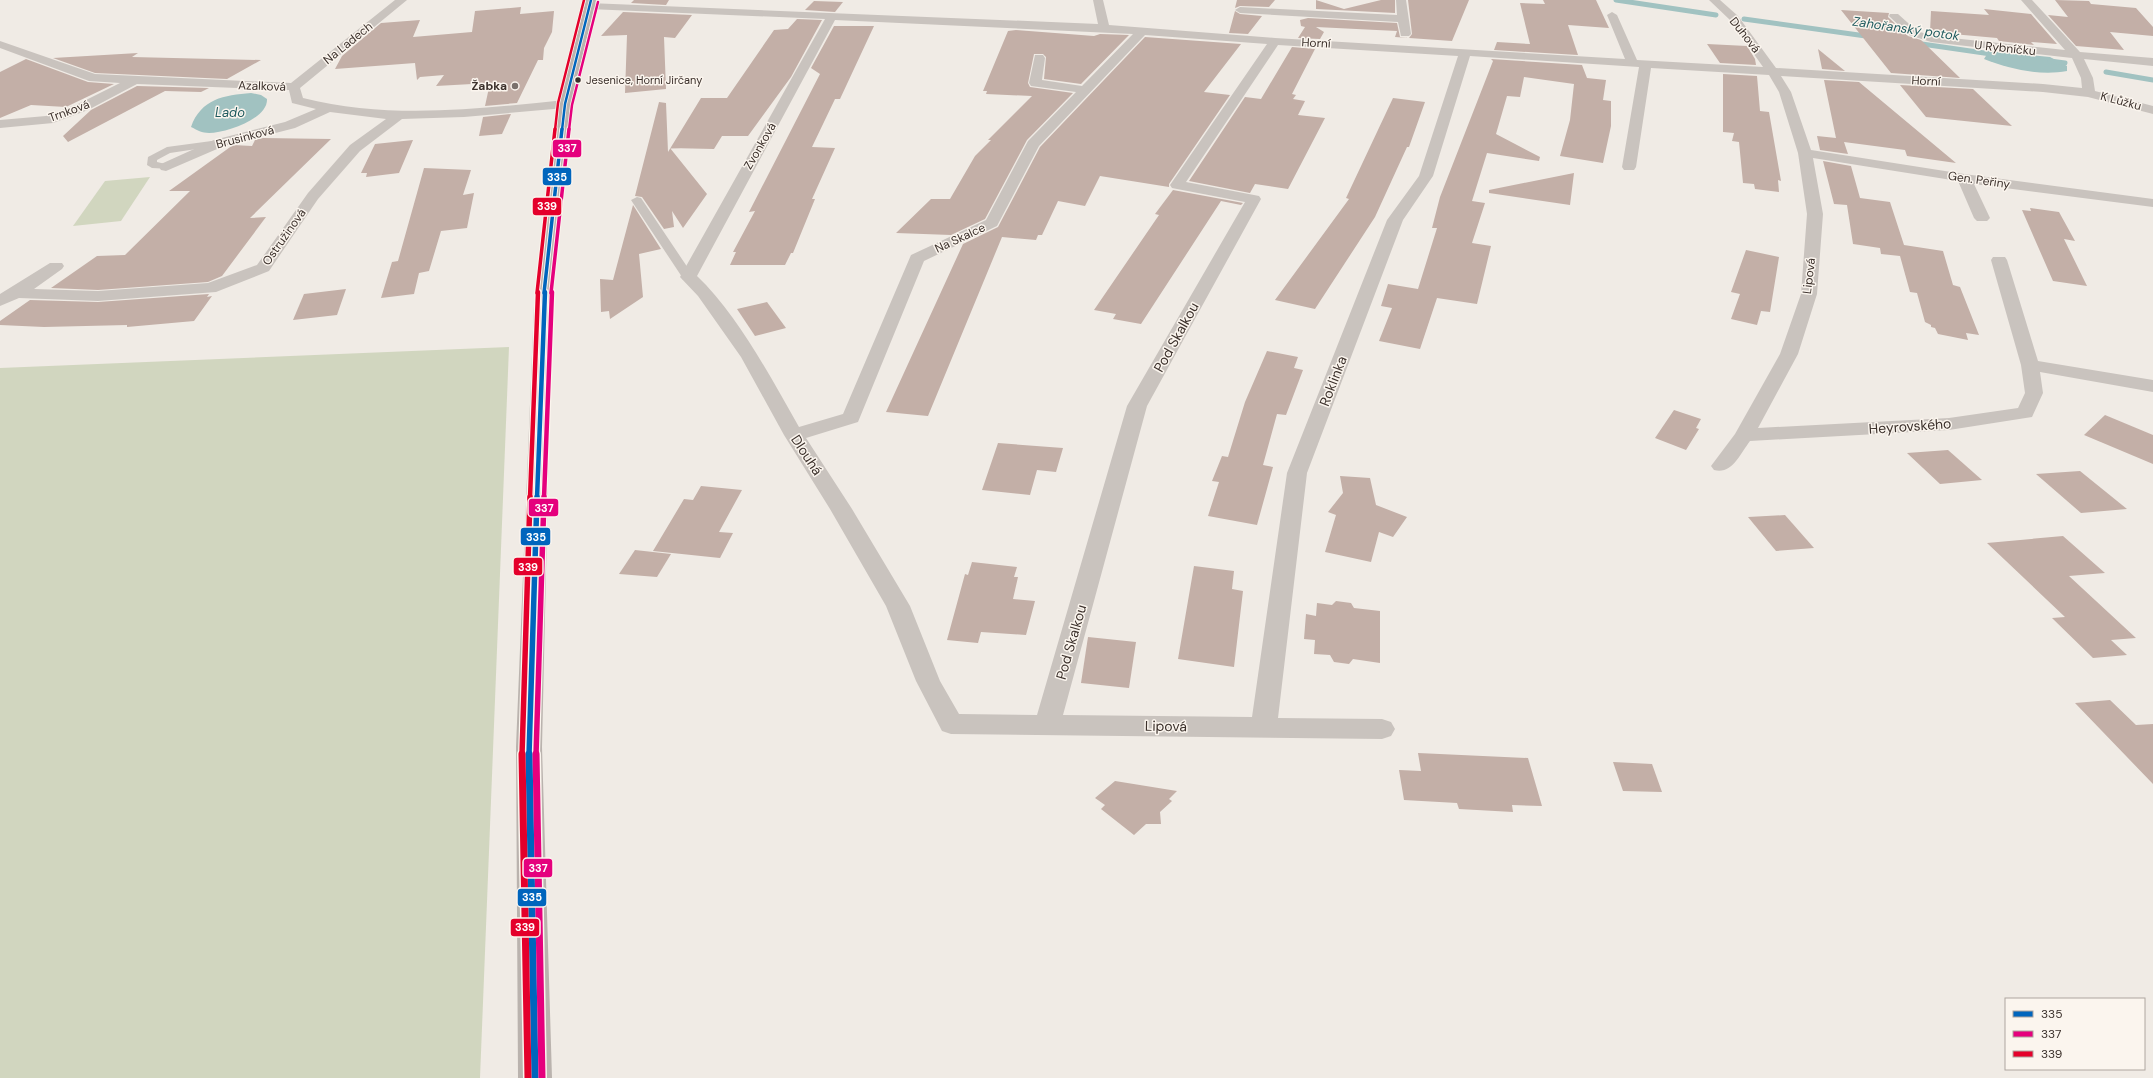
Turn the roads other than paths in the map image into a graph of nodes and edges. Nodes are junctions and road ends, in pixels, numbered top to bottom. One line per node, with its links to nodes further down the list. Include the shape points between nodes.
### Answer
1 (402, 0): 24 (street, Na Ladech)
2 (1098, 0): 12 (street)
3 (1401, 0): 11 (street)
4 (1714, 0): 22 (street, Duhová, via 1734,18)
5 (2026, 0): 18 (street)
6 (590, 3): 9 (street, Horní); 27 (main road)
7 (1240, 10): 11 (street)
8 (1612, 15): 21 (street)
9 (832, 16): 12 (street, Horní); 41 (street, Zvonková)
10 (1894, 16): 18 (street, U Rybníčku, via 1913,33 1931,39)
11 (1403, 19): 16 (street)
12 (1104, 28): 13 (street, Horní)
13 (1142, 31): 14 (street, Horní); 25 (street, Na Skalce)
14 (1275, 41): 16 (street, Horní); 50 (street, Pod Skalkou, via 1177,185 1254,199 1137,406)
15 (0, 44): 23 (street, Azalková, via 93,78)
16 (1408, 49): 17 (street, Horní)
17 (1465, 52): 21 (street, Horní); 51 (street, Roklinka, via 1426,176 1395,220 1297,473)
18 (2076, 55): 20 (street); 26 (street, via 2087,78)
19 (1039, 58): 25 (street, via 1035,83)
20 (2153, 62)
21 (1639, 63): 22 (street, Horní); 34 (street)
22 (1773, 72): 26 (street, Horní); 32 (street, Lipová, via 1785,92)
23 (133, 81): 24 (street, Azalková); 31 (street, Trnková, via 83,107 48,120)
24 (294, 87): 28 (street, Azalková, via 297,100)
25 (1086, 90): 46 (street, Na Skalce, via 1033,144 992,223 917,258 851,418)
26 (2089, 93): 29 (street, K Lůžku)
27 (565, 104): 30 (street, Azalková, via 428,116); 53 (main road, via 543,306 529,739)
28 (326, 109): 30 (street, Azalková); 33 (street, Brusinková, via 290,125 219,143)
29 (2153, 110)
30 (398, 116): 42 (street, Ostružinová, via 355,148 312,196 263,268 210,288 98,296)
31 (0, 124)
32 (1805, 153): 35 (street, Gen. Peřiny); 47 (street, Lipová, via 1815,214 1808,294 1789,354)
33 (166, 167)
34 (1629, 167)
35 (1964, 178): 37 (street, Gen. Peřiny); 38 (street)
36 (637, 200): 41 (lane, Dlouhá)
37 (2153, 203)
38 (1982, 218)
39 (1999, 260): 44 (street, Heyrovského)
40 (56, 266): 42 (street, Ostružinová)
41 (688, 276): 46 (street, Dlouhá, via 704,292 750,357)
42 (16, 293): 43 (street, Ostružinová)
43 (0, 301)
44 (2030, 365): 45 (street); 47 (street, Heyrovského, via 2034,393 2025,413 1949,424)
45 (2153, 386)
46 (794, 435): 49 (street, Dlouhá, via 842,509 898,606 928,681)
47 (1744, 435): 48 (street, Lipová)
48 (1721, 466)
49 (951, 724): 50 (street, Lipová)
50 (1047, 725): 51 (street, Lipová)
51 (1264, 728): 52 (street, Lipová)
52 (1382, 729)
53 (534, 1078)

